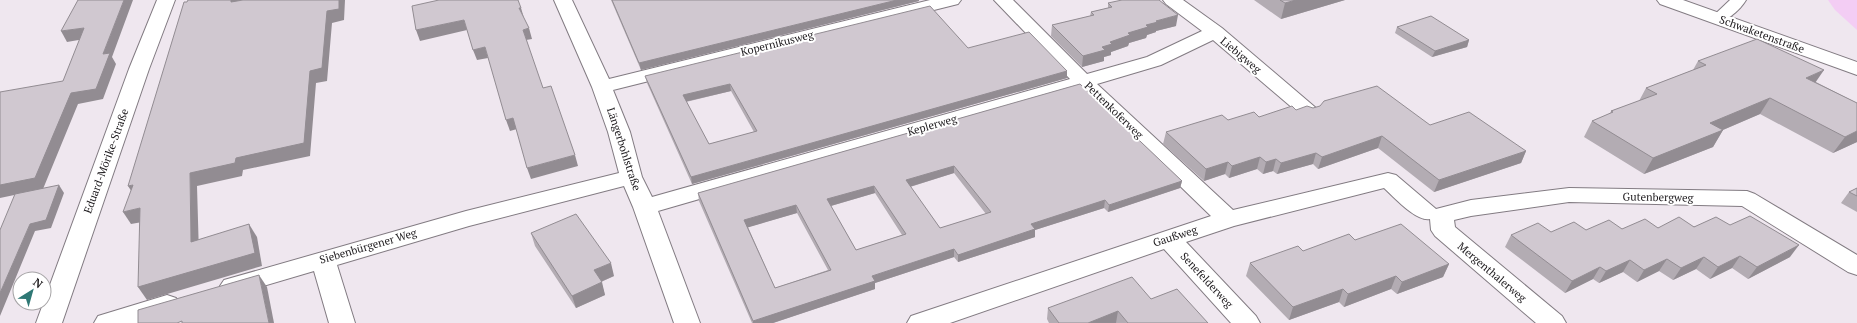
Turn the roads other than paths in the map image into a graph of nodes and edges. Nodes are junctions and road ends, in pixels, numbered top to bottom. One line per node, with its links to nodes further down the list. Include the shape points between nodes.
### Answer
1 (166, 0): 23 (street, Eduard-Mörike-Straße)
2 (564, 0): 12 (street, Längerbohlstraße)
3 (952, 0): 12 (street, Kopernikusweg)
4 (1003, 0): 11 (street, Pettenkoferweg)
5 (1172, 0): 9 (street, Liebigweg)
6 (1666, 0): 8 (street, Schwaketenstraße)
7 (1739, 0): 8 (lane)
8 (1718, 18): 10 (street, Schwaketenstraße)
9 (1215, 32): 11 (street, Keplerweg, via 1154,61); 13 (street, Liebigweg)
10 (1857, 69)
11 (1084, 82): 15 (street, Keplerweg); 17 (street, Pettenkoferweg)
12 (602, 87): 14 (street, Längerbohlstraße, via 620,132)
13 (1309, 112)
14 (631, 177): 15 (street, Längerbohlstraße); 19 (street, Siebenbürgener Weg, via 466,218)
15 (645, 207): 26 (street, Längerbohlstraße)
16 (1434, 214): 17 (street, Gaußweg, via 1388,180); 20 (street, Gutenbergweg, via 1569,195 1746,199); 29 (street, Mergenthalerweg, via 1443,230)
17 (1228, 219): 18 (street, Gaußweg)
18 (1168, 238): 27 (street, Gaußweg); 28 (street, Senefelderweg)
19 (323, 259): 21 (street, Siebenbürgener Weg); 25 (street)
20 (1857, 266)
21 (209, 293)
22 (186, 299): 24 (street)
23 (48, 323)
24 (107, 323)
25 (342, 323)
26 (687, 323)
27 (920, 323)
28 (1247, 323)
29 (1553, 323)

